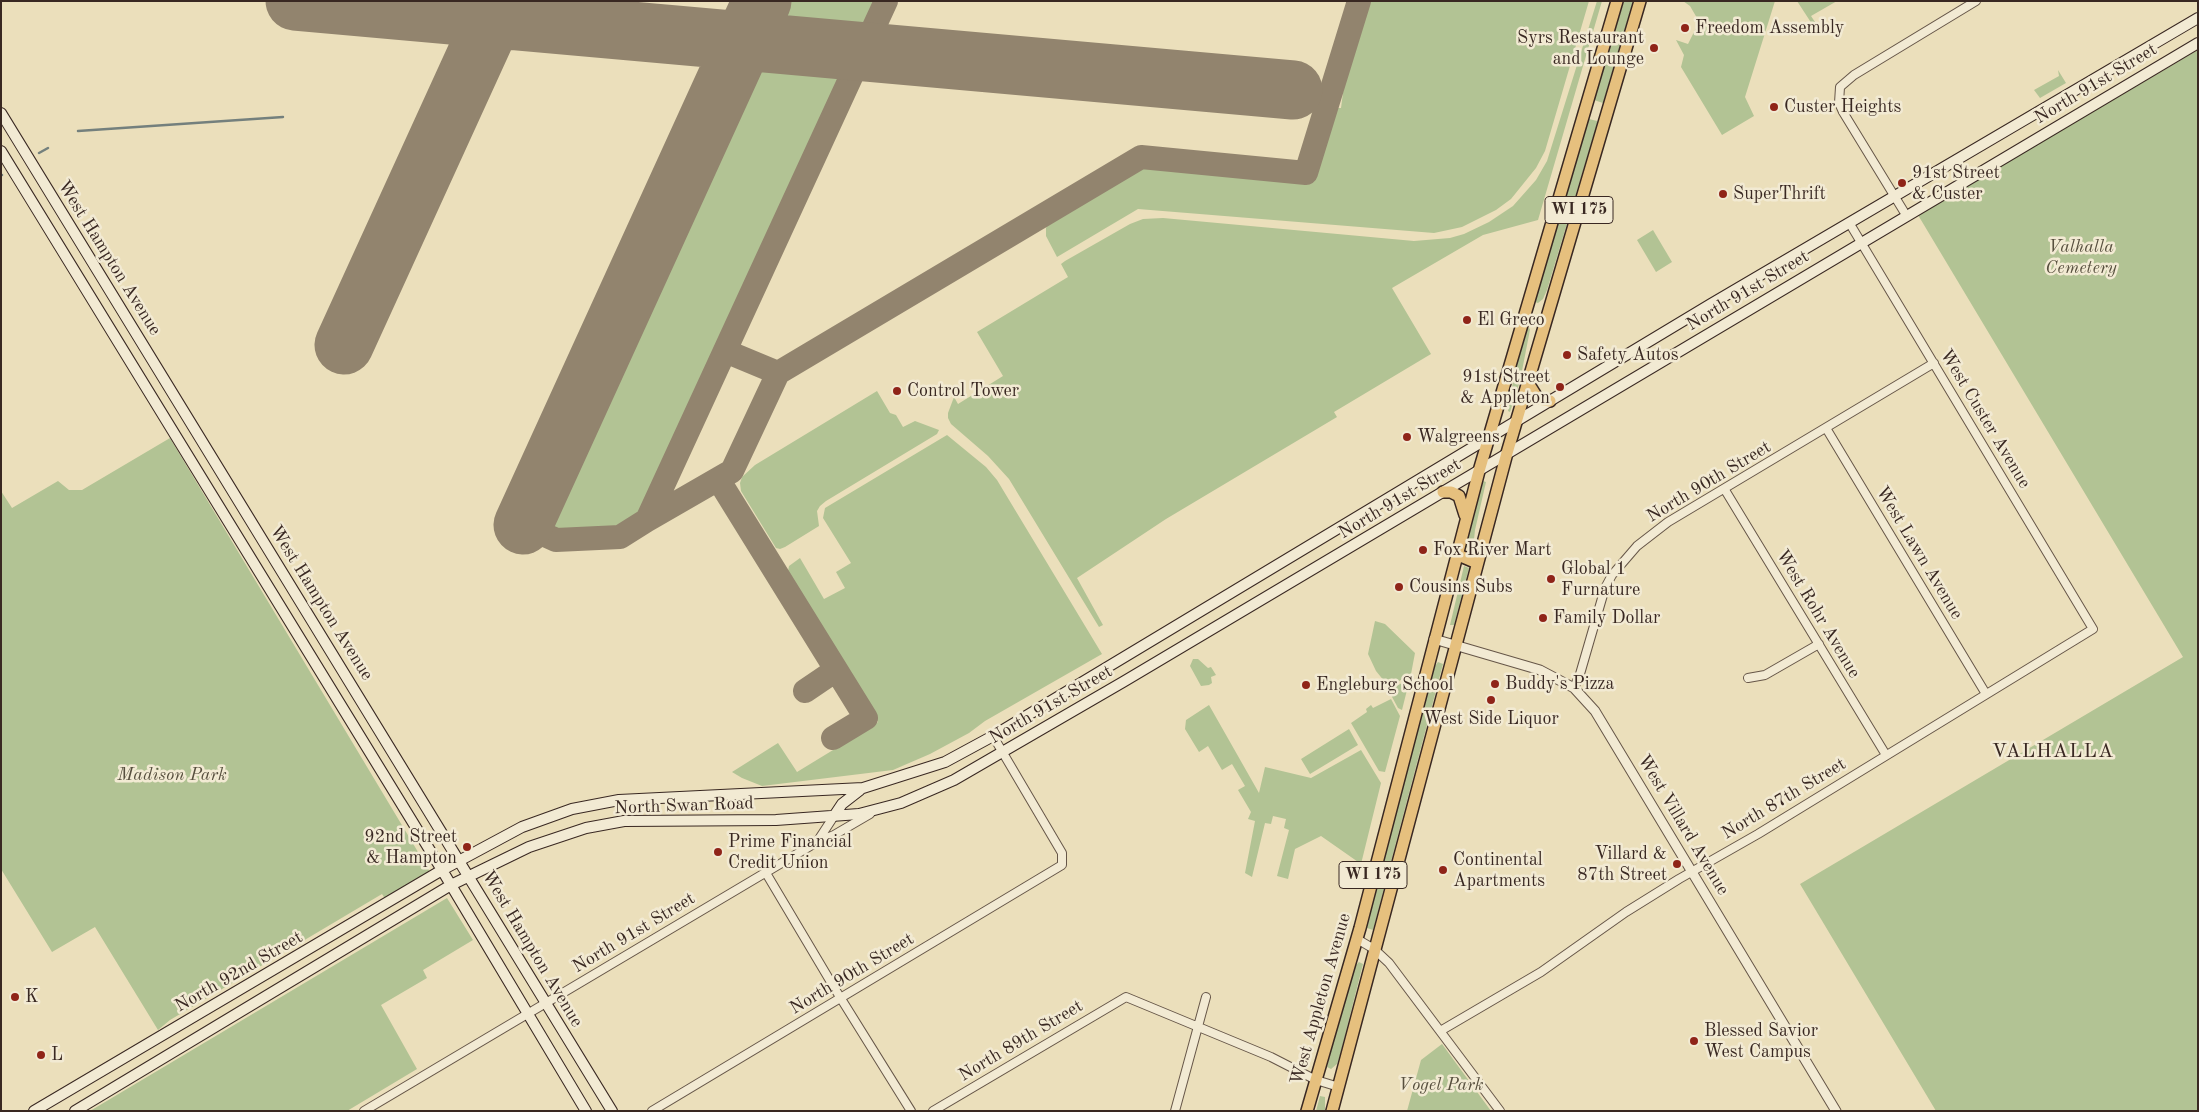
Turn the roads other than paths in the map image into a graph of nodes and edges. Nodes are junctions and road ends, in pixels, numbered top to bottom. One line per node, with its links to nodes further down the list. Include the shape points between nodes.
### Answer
1 (1616, 1): 17 (main road, West Appleton Avenue / WI 175)
2 (1640, 1): 13 (main road, West Appleton Avenue / WI 175)
3 (1976, 1): 8 (street, via 1854,75 1840,87 1839,103 1843,112)
4 (2198, 18): 8 (main road, North 91st Street)
5 (2198, 43): 9 (main road, North 91st Street)
6 (1, 113): 39 (main road, West Hampton Avenue)
7 (1, 151): 40 (main road, West Hampton Avenue)
8 (1895, 198): 9 (street); 10 (main road, North 91st Street)
9 (1906, 215): 11 (main road, North 91st Street)
10 (1850, 224): 11 (street, West Custer Avenue); 14 (main road, North 91st Street)
11 (1862, 242): 12 (street, West Custer Avenue); 18 (main road, North 91st Street)
12 (1934, 363): 16 (street, North 90th Street); 25 (street, West Custer Avenue)
13 (1528, 383): 14 (main road, via 1538,399); 15 (main road, West Appleton Avenue / WI 175)
14 (1550, 401): 15 (main road, North 91st Street)
15 (1517, 420): 17 (main road, North 91st Street); 18 (main road, West Appleton Avenue / WI 175)
16 (1826, 428): 20 (street, North 90th Street); 31 (street, West Lawn Avenue)
17 (1489, 437): 19 (main road, West Appleton Avenue / WI 175); 32 (main road, North 91st Street)
18 (1507, 452): 19 (main road, North 91st Street); 24 (main road, West Appleton Avenue / WI 175)
19 (1478, 471): 21 (main road, North 91st Street); 22 (main road, West Appleton Avenue / WI 175)
20 (1725, 490): 27 (street, West Rohr Avenue); 30 (street, North 90th Street, via 1653,533 1625,557 1599,604)
21 (1443, 492): 22 (main road, via 1460,496); 33 (main road, North 91st Street)
22 (1465, 520): 23 (main road, West Appleton Avenue / WI 175)
23 (1456, 554): 24 (main road); 26 (main road, West Appleton Avenue / WI 175)
24 (1477, 563): 28 (main road, West Appleton Avenue / WI 175)
25 (2093, 629): 31 (street, North 87th Street)
26 (1434, 639): 28 (street, West Villard Avenue); 45 (main road, West Appleton Avenue / WI 175)
27 (1819, 644): 29 (street, via 1765,675); 34 (street, West Rohr Avenue)
28 (1455, 646): 30 (street, West Villard Avenue, via 1540,670); 46 (main road, West Appleton Avenue / WI 175)
29 (1748, 678)
30 (1574, 688): 41 (street, West Villard Avenue, via 1603,722)
31 (1986, 694): 34 (street, North 87th Street)
32 (993, 736): 33 (street); 35 (main road, North 91st Street, via 945,762)
33 (1002, 752): 36 (main road, North 91st Street, via 954,780); 48 (street, North 90th Street, via 1062,853 1062,864)
34 (1886, 755): 41 (street, North 87th Street)
35 (863, 788): 37 (main road, via 842,804); 39 (main road, North Swan Road, via 619,800 572,809 522,827)
36 (879, 809): 37 (main road, North Swan Road); 38 (street, North 91st Street)
37 (834, 816): 38 (street, North 91st Street); 43 (main road, North Swan Road, via 615,823 586,828 529,847)
38 (817, 842): 42 (street, North 91st Street)
39 (460, 861): 40 (main road, North 92nd Street); 43 (main road, West Hampton Avenue)
40 (442, 870): 44 (main road, West Hampton Avenue); 55 (main road, North 92nd Street)
41 (1692, 871): 52 (street, North 87th Street, via 1626,912 1542,972); 67 (street, West Villard Avenue)
42 (766, 873): 48 (street); 49 (street, North 91st Street)
43 (469, 876): 44 (main road, North 92nd Street); 49 (main road, West Hampton Avenue)
44 (451, 885): 50 (main road, West Hampton Avenue); 56 (main road, North 92nd Street)
45 (1357, 939): 46 (street); 53 (main road, West Appleton Avenue / WI 175)
46 (1374, 949): 52 (street); 54 (main road, West Appleton Avenue / WI 175)
47 (1206, 997): 51 (street)
48 (841, 998): 60 (street, North 90th Street); 61 (street)
49 (546, 1004): 50 (street, North 91st Street); 59 (main road, West Hampton Avenue)
50 (528, 1015): 57 (street, North 91st Street); 58 (main road, West Hampton Avenue)
51 (1198, 1027): 53 (street, via 1271,1057); 62 (street, North 89th Street, via 1126,997); 63 (street)
52 (1442, 1030): 66 (street)
53 (1316, 1080): 54 (street); 64 (main road, West Appleton Avenue / WI 175)
54 (1339, 1087): 65 (main road, West Appleton Avenue / WI 175)
55 (34, 1111)
56 (75, 1111)
57 (364, 1111)
58 (586, 1111)
59 (612, 1111)
60 (652, 1111)
61 (911, 1111)
62 (933, 1111)
63 (1175, 1111)
64 (1307, 1111)
65 (1332, 1111)
66 (1500, 1111)
67 (1836, 1111)

